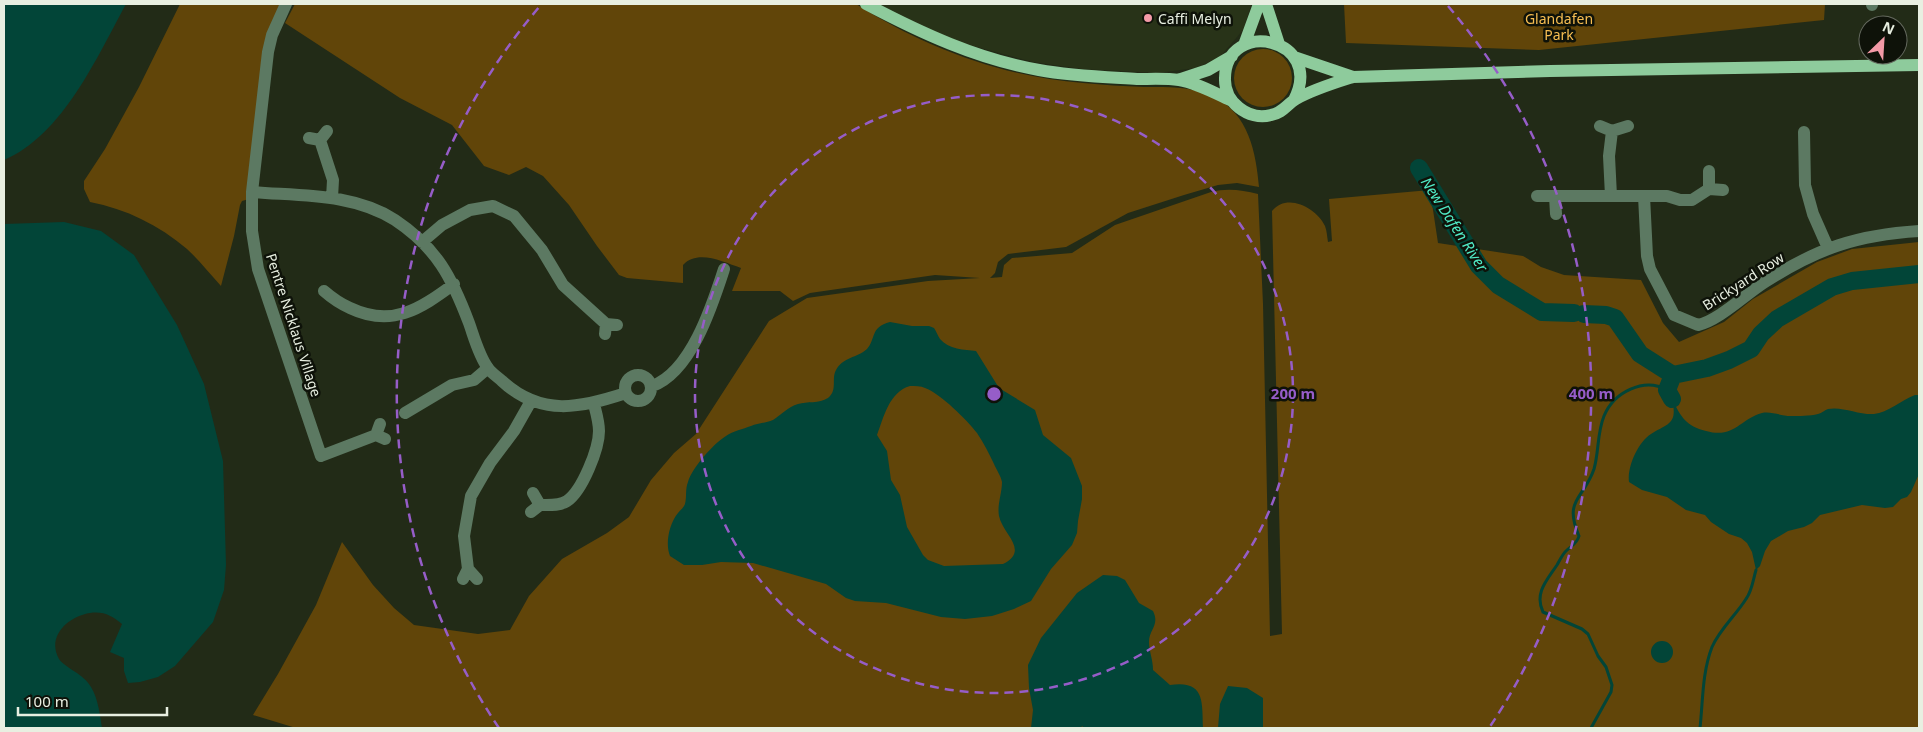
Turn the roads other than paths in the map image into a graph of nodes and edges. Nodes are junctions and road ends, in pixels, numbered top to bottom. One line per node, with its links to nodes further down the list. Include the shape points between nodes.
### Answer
1 (286, 4): 20 (street, via 268,52)
2 (866, 4): 11 (main road, via 914,30 961,49 1021,66 1092,77)
3 (1259, 4): 6 (main road)
4 (1266, 4): 5 (main road)
5 (1279, 44): 6 (main road, via 1261,40); 8 (main road)
6 (1244, 45): 7 (main road)
7 (1232, 56): 11 (main road, via 1208,70); 13 (main road, via 1225,80)
8 (1294, 56): 10 (main road); 12 (main road, via 1300,74)
9 (1919, 65): 10 (main road)
10 (1353, 77): 12 (main road)
11 (1178, 80): 13 (main road, via 1203,87)
12 (1294, 100): 13 (main road, via 1281,112 1264,116 1249,114)
13 (1232, 101)
14 (1628, 126): 23 (street, via 1606,129)
15 (1804, 132): 29 (street, via 1806,185 1813,214)
16 (319, 136): 25 (street, via 333,180)
17 (1709, 171): 18 (street)
18 (1709, 189): 19 (street); 24 (street, via 1692,200)
19 (1723, 190)
20 (252, 192): 25 (street); 40 (street, Pentre Nicklaus Village, via 252,231 258,269 321,456)
21 (1537, 196): 22 (street)
22 (1555, 196): 23 (street); 26 (street)
23 (1611, 196): 24 (street)
24 (1644, 196): 29 (street, Brickyard Row, via 1650,270 1674,315 1698,325 1766,281)
25 (332, 198): 28 (street, via 364,204 395,220)
26 (1556, 214)
27 (1919, 231): 29 (street, Brickyard Row, via 1874,236)
28 (422, 242): 31 (street); 33 (street, via 442,225 470,210 493,206 514,216 542,250 563,285)
29 (1828, 248)
30 (724, 269): 35 (street, via 690,350 673,374)
31 (454, 284): 32 (street, via 427,304 401,316 378,318 343,305); 34 (street)
32 (322, 289)
33 (609, 328)
34 (488, 368): 37 (street); 39 (street, via 474,380 452,385)
35 (652, 386): 36 (street, via 647,398 640,401); 36 (street, via 645,376 633,375 625,385)
36 (626, 393): 38 (street)
37 (531, 401): 38 (street, via 562,407); 42 (street, via 471,496 464,536)
38 (594, 404): 41 (street, via 599,431 594,460 580,485 567,501 535,508)
39 (401, 416)
40 (381, 433)
41 (533, 493)
42 (469, 576)

